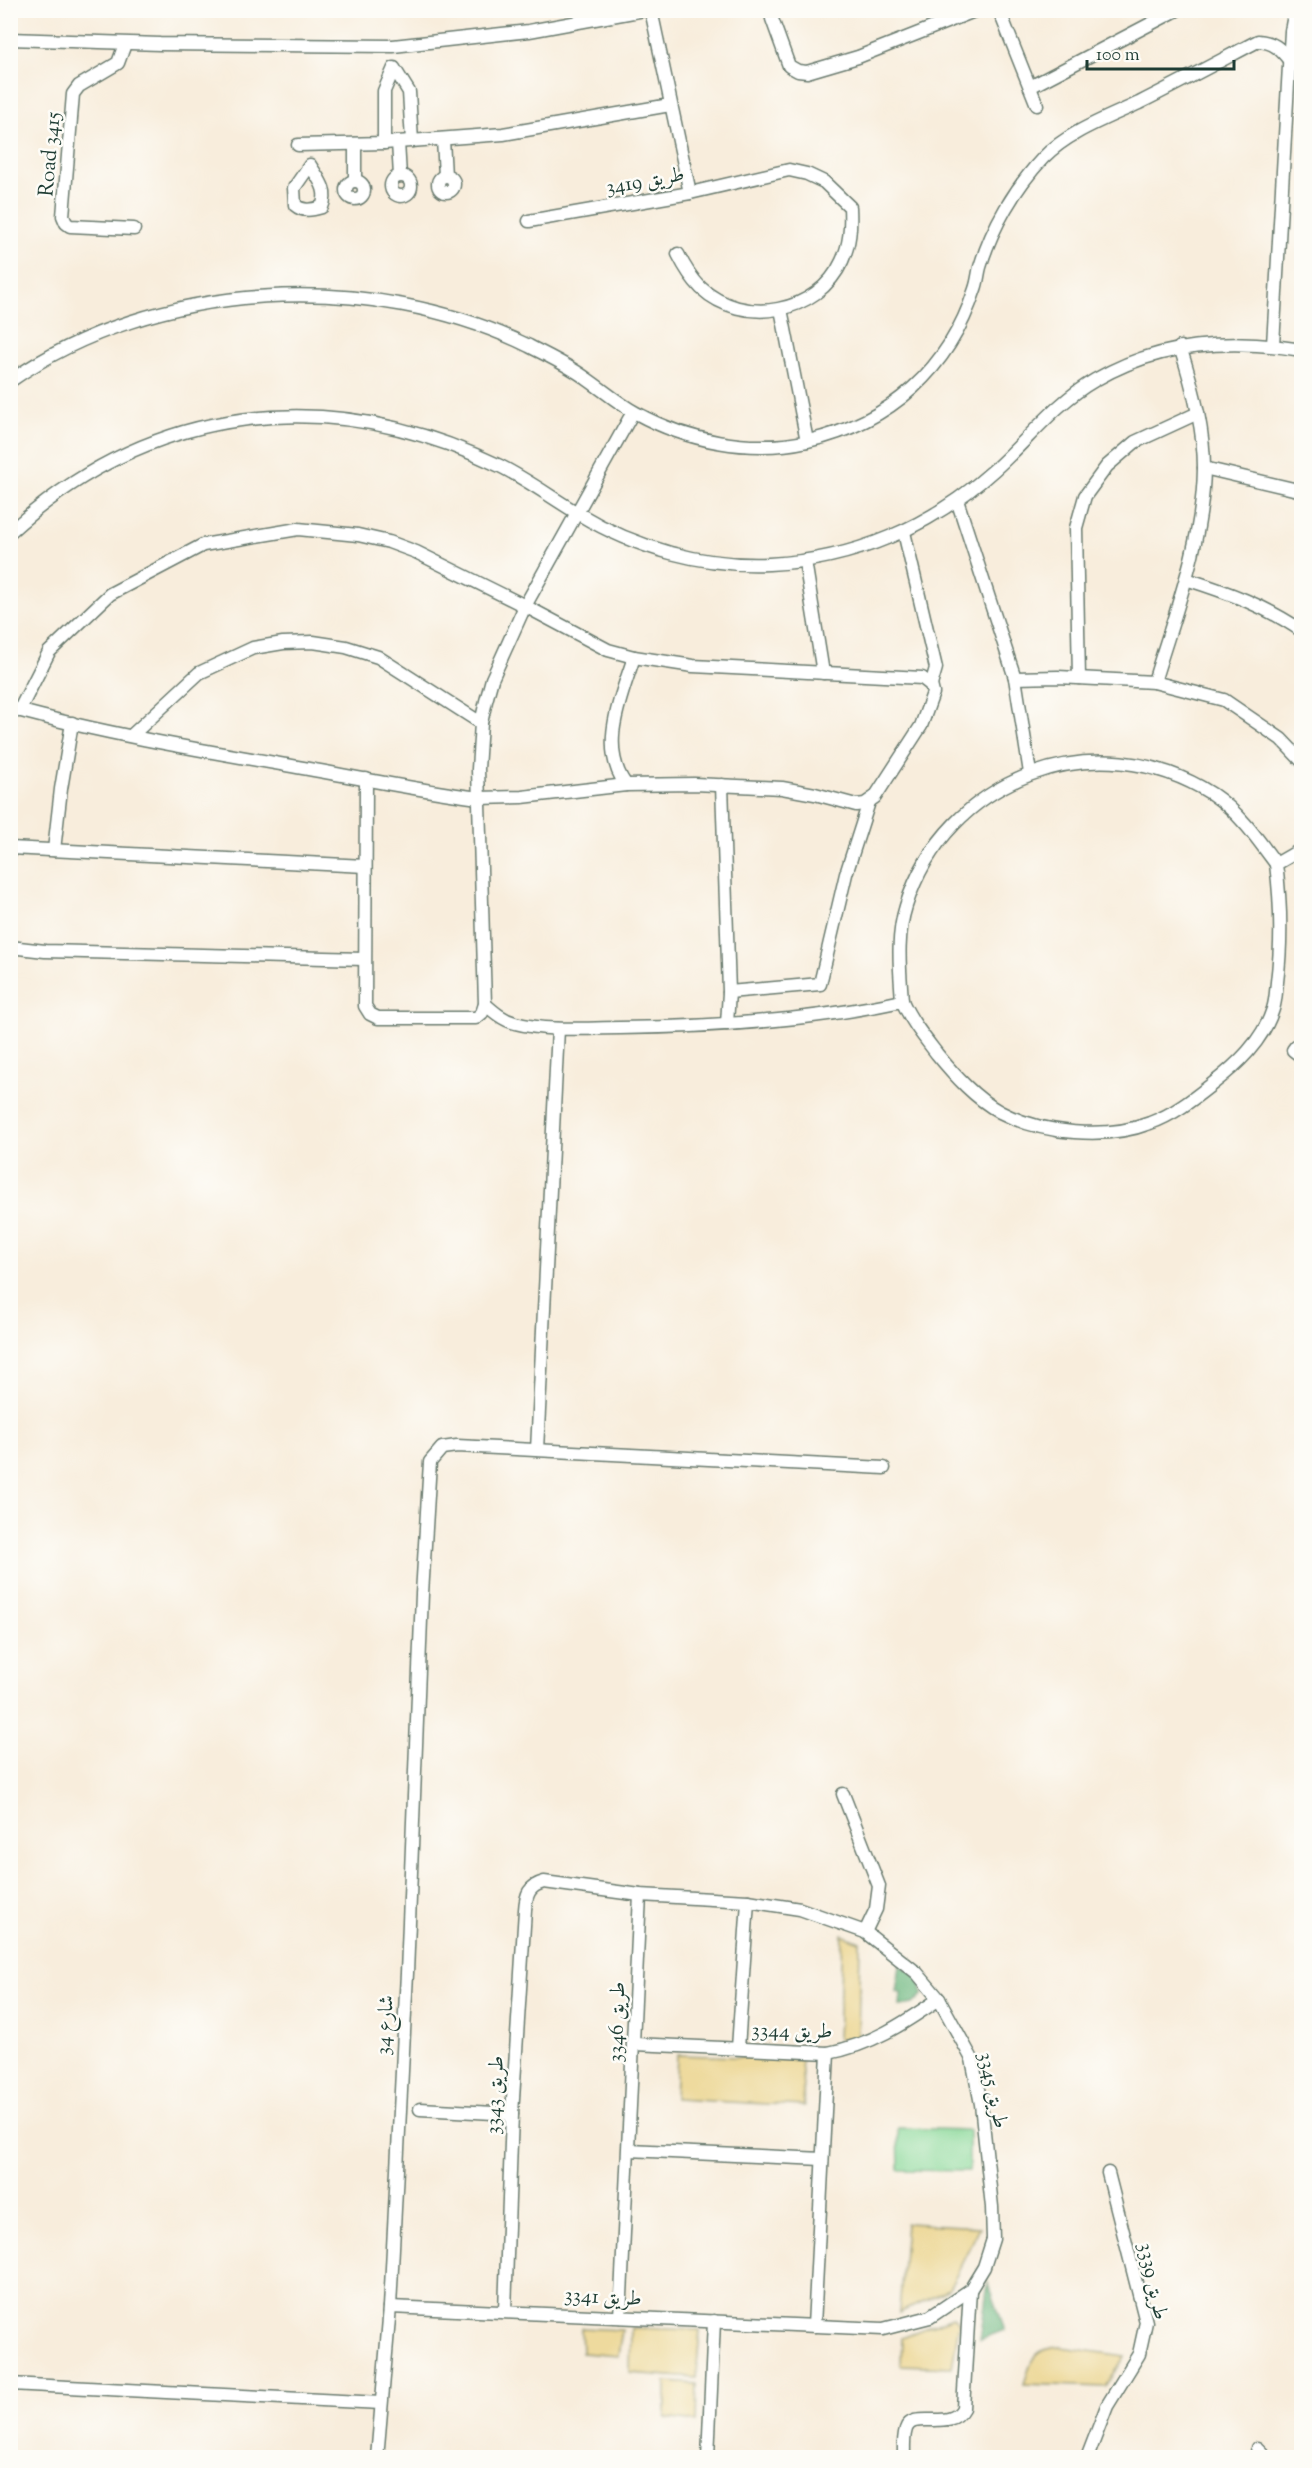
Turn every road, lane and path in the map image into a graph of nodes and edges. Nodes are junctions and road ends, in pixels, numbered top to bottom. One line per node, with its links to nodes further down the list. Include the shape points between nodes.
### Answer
1 (644, 10): 10 (street, via 529,31)
2 (651, 10): 14 (street)
3 (977, 10): 7 (street, via 868,53 807,72 789,66)
4 (999, 10): 13 (street)
5 (1178, 10): 13 (street)
6 (1298, 10): 11 (street, via 1292,22)
7 (772, 19)
8 (10, 39): 9 (street)
9 (125, 44): 10 (street); 27 (street, Road 3415, via 117,63 79,86 73,94 63,216 70,226)
10 (393, 46): 12 (street)
11 (1289, 60): 30 (street); 36 (street, via 1277,46 1258,41 1076,134 1045,156 1013,195 981,264 968,309 935,366 885,411 856,426)
12 (394, 68): 17 (street, via 409,92); 19 (street, via 384,91)
13 (1030, 87): 15 (street)
14 (670, 105): 16 (street, via 503,134); 25 (street)
15 (1036, 105)
16 (443, 139): 17 (street); 23 (street)
17 (412, 141): 18 (street)
18 (398, 142): 19 (street); 22 (street)
19 (384, 143): 20 (street)
20 (355, 144): 21 (street, via 304,145); 24 (street)
21 (310, 165)
22 (400, 176)
23 (445, 176)
24 (355, 181)
25 (690, 193): 26 (street, طريق 3419); 29 (street, طريق 3419, via 789,170 824,182 850,207 848,246 836,272 816,293)
26 (529, 221)
27 (134, 229)
28 (678, 254): 29 (street, via 694,281 719,301 760,311)
29 (781, 309): 36 (street)
30 (1273, 345): 31 (street, via 1227,342); 32 (street)
31 (1180, 347): 35 (street); 39 (street, via 1136,360 1095,380 1057,406 993,471)
32 (1302, 350)
33 (10, 381): 34 (street, via 75,344 137,320 205,303 277,295 336,296 409,306 472,323 528,346 583,376)
34 (633, 412): 36 (street, via 674,431 717,443 762,446); 40 (street)
35 (1198, 413): 37 (street); 50 (street, via 1135,442 1107,466 1085,496 1076,528)
36 (807, 441)
37 (1204, 468): 38 (street); 44 (street, via 1202,506)
38 (1302, 491)
39 (957, 500): 42 (street); 49 (street)
40 (577, 513): 41 (street, via 500,466 428,436 357,420 286,415 214,424 144,447 83,477); 43 (street, via 639,543 687,557 746,564); 45 (street)
41 (10, 532)
42 (904, 532): 43 (street, via 872,546); 52 (street, via 936,668)
43 (805, 561): 48 (street)
44 (1186, 579): 46 (street, via 1236,595); 51 (street)
45 (525, 606): 47 (street, via 608,650); 53 (street, via 416,552 358,535 298,529 203,545 110,594 50,652); 55 (street, via 492,679)
46 (1302, 631)
47 (634, 657): 48 (street, via 693,666); 60 (street, via 611,744 614,764)
48 (823, 673): 52 (street, via 922,678)
49 (1015, 678): 50 (street); 58 (street)
50 (1079, 678): 51 (street)
51 (1154, 682): 57 (street, via 1224,700 1281,739)
52 (931, 685): 63 (street, via 933,693 921,726)
53 (15, 710): 54 (street)
54 (72, 723): 56 (street); 66 (street)
55 (481, 723): 56 (street, via 378,657 313,642 254,648 199,673); 62 (street)
56 (131, 736): 59 (street)
57 (1302, 761)
58 (1030, 773): 67 (street, via 1076,762 1124,762 1170,773 1212,795 1230,810 1248,826); 72 (street, via 988,795 951,825 924,864 906,907 898,954)
59 (366, 779): 62 (street); 68 (street)
60 (626, 785): 61 (street); 62 (street)
61 (722, 785): 63 (street, via 782,788 855,804); 71 (street)
62 (479, 798): 73 (street)
63 (869, 802): 71 (street, via 846,874 820,984)
64 (10, 848): 66 (street)
65 (1302, 849): 67 (street)
66 (54, 850): 68 (street)
67 (1276, 864): 72 (street, via 1281,953 1273,1008 1239,1063 1182,1107 1150,1123 1113,1133 1079,1133 1045,1128 1000,1112 958,1080 909,1018)
68 (365, 866): 70 (street)
69 (10, 947): 70 (street)
70 (364, 959): 73 (street, via 364,1002 374,1017 471,1019 482,1013)
71 (729, 992): 74 (street)
72 (902, 1001): 74 (street, via 864,1010)
73 (485, 1004): 75 (street, via 515,1023)
74 (727, 1024): 75 (street)
75 (558, 1029): 78 (street)
76 (1302, 1048): 77 (street, via 1296,1046 1293,1050)
77 (1302, 1057)
78 (537, 1450): 79 (street); 95 (street, شارع 34, via 450,1446 434,1455 429,1470)
79 (884, 1468)
80 (843, 1794): 84 (street, via 879,1886 876,1909)
81 (534, 1884): 82 (street, طريق 3345, via 544,1882); 90 (street, طريق 3343, via 526,1899)
82 (640, 1895): 83 (street, طريق 3345); 86 (street, طريق 3346)
83 (748, 1901): 84 (street, طريق 3345, via 800,1909); 87 (street, طريق 3344)
84 (865, 1932): 85 (street, طريق 3345, via 917,1973)
85 (939, 1999): 88 (street, طريق 3344, via 874,2040); 94 (street, طريق 3345, via 972,2059 985,2135 993,2239 984,2267)
86 (634, 2044): 87 (street, طريق 3344); 91 (street, طريق 3346)
87 (738, 2049): 88 (street, طريق 3344)
88 (828, 2053): 92 (street)
89 (420, 2109): 90 (street)
90 (512, 2114): 96 (street, طريق 3343)
91 (630, 2150): 92 (street); 97 (street, طريق 3346)
92 (822, 2159): 99 (street)
93 (1108, 2173): 106 (street, طريق 3339, via 1146,2322 1139,2354 1107,2406)
94 (970, 2290): 99 (street, طريق 3341, via 930,2317 909,2324 884,2329); 105 (street, via 963,2408 952,2419 909,2423)
95 (390, 2307): 96 (street, طريق 3341); 101 (street, شارع 34)
96 (505, 2311): 97 (street, طريق 3341)
97 (621, 2317): 98 (street, طريق 3341)
98 (714, 2321): 99 (street, طريق 3341); 104 (street)
99 (814, 2326)
100 (10, 2384): 101 (street)
101 (381, 2403): 103 (street, شارع 34)
102 (1257, 2448): 107 (street)
103 (377, 2457)
104 (708, 2457)
105 (904, 2457)
106 (1087, 2457)
107 (1268, 2457)

